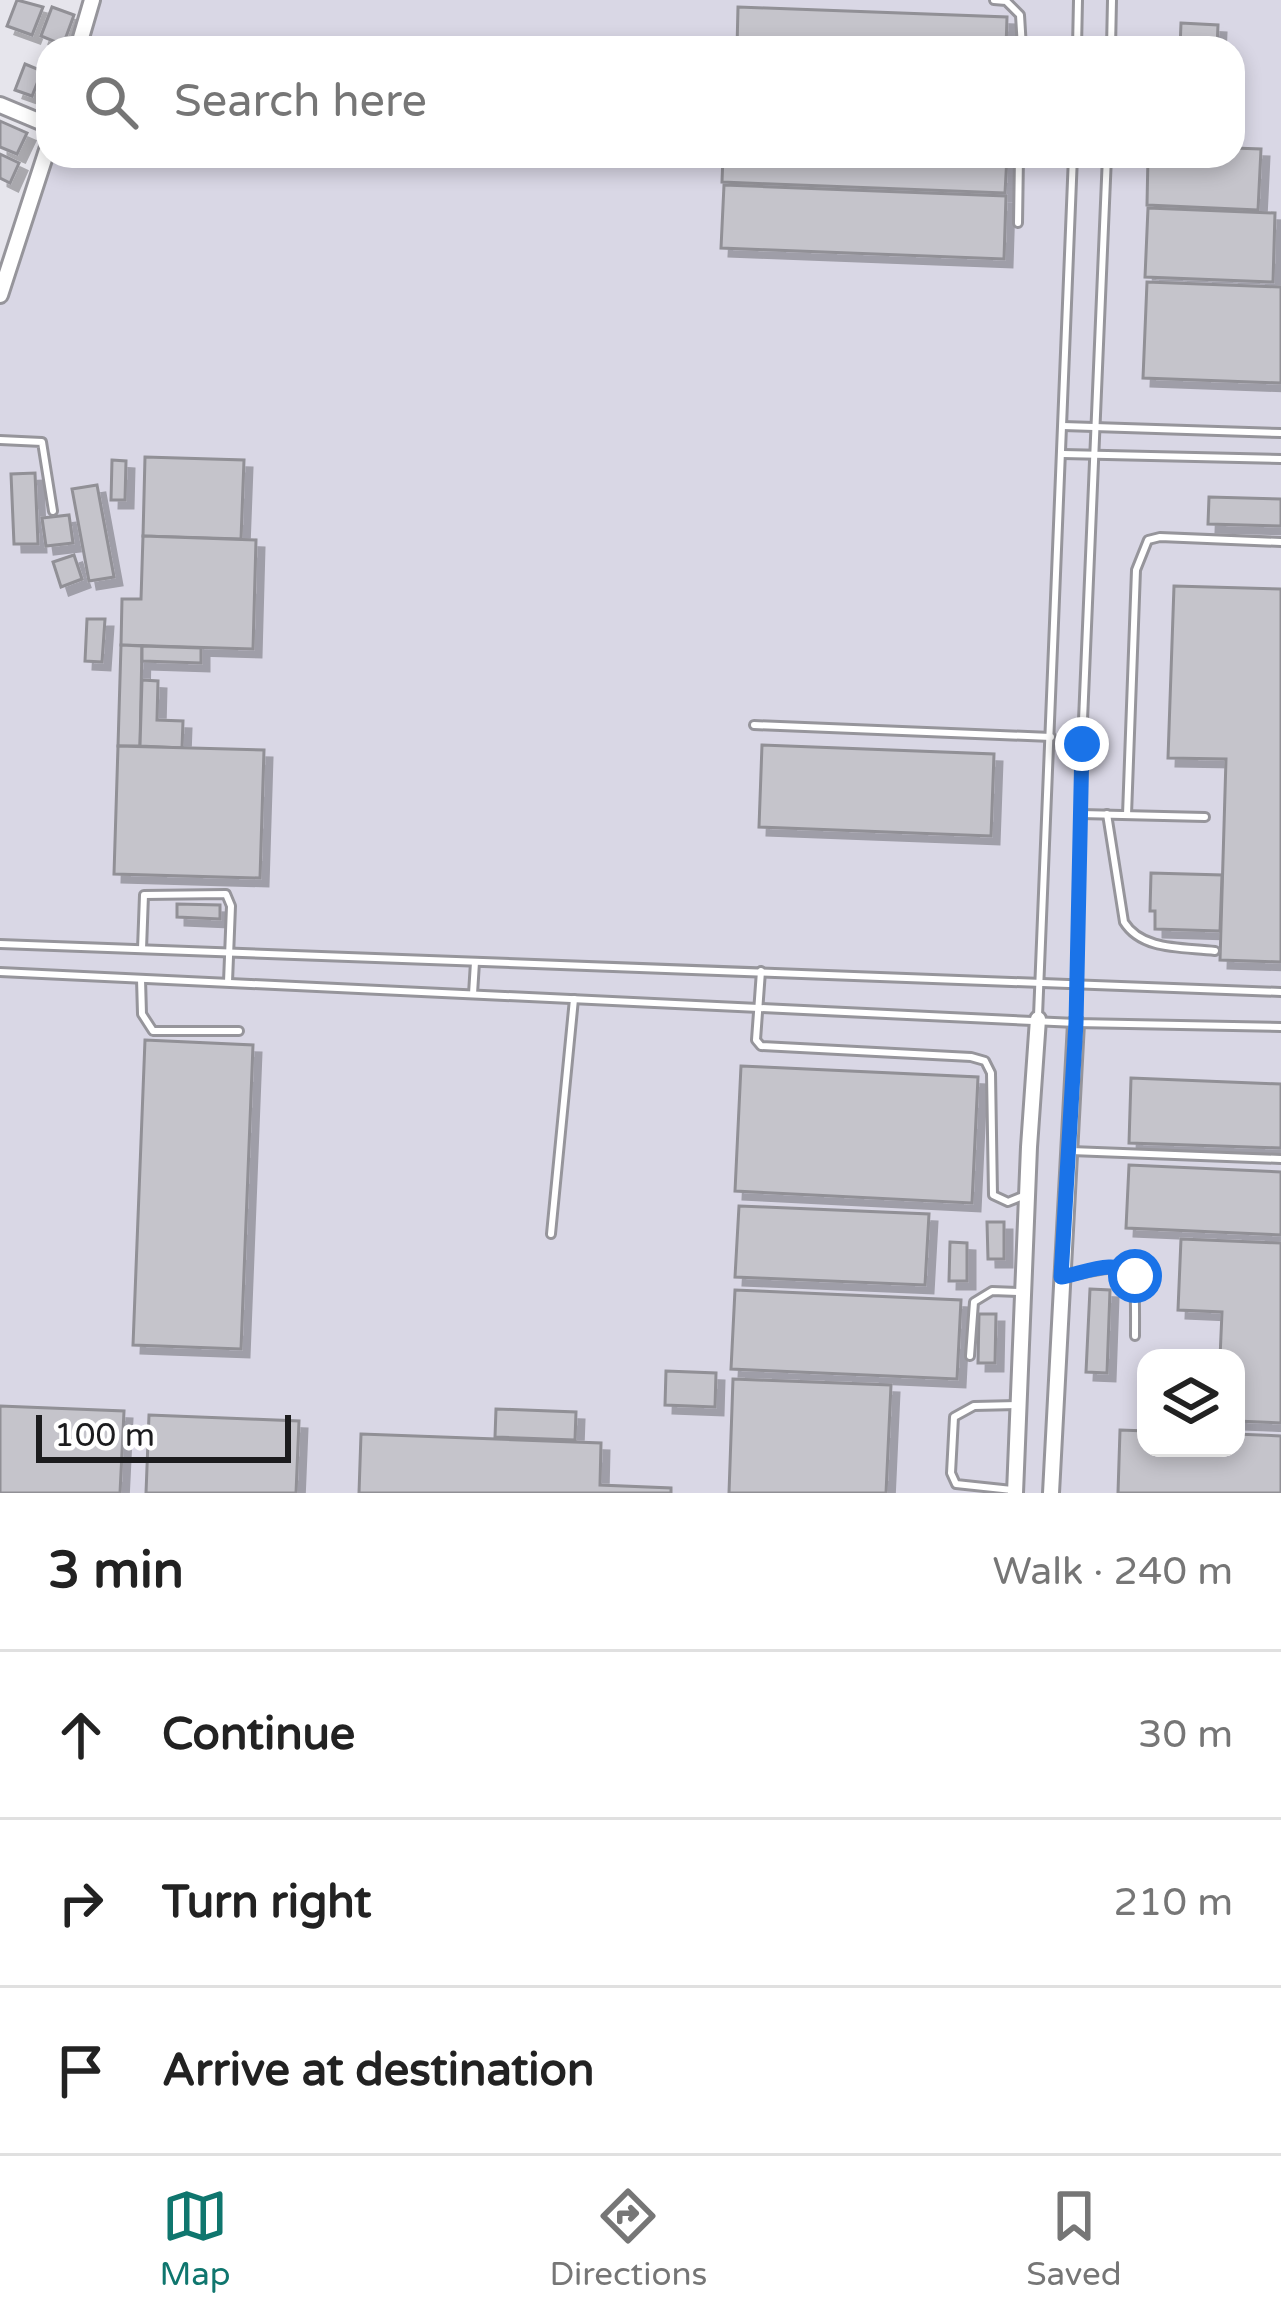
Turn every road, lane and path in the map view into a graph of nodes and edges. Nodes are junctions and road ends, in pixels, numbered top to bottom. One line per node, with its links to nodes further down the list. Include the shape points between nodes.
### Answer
1 (92, 0): 5 (street)
2 (994, 0): 6 (lane, via 1020,15)
3 (1078, 0): 7 (lane)
4 (1112, 0): 8 (lane)
5 (82, 36)
6 (1021, 36)
7 (1077, 36)
8 (1111, 36)
9 (0, 105): 10 (street)
10 (36, 120)
11 (41, 168): 16 (street)
12 (1019, 168): 15 (lane)
13 (1072, 168): 17 (lane)
14 (1107, 168): 18 (lane)
15 (1018, 223)
16 (0, 295)
17 (1063, 426): 18 (lane); 21 (lane)
18 (1098, 429): 19 (lane); 22 (lane)
19 (1281, 433)
20 (0, 440): 24 (lane, via 41,442)
21 (1061, 454): 22 (lane); 27 (lane)
22 (1097, 457): 23 (lane); 28 (lane)
23 (1281, 459)
24 (53, 511)
25 (1281, 542): 30 (lane, via 1148,540 1136,570)
26 (754, 725): 27 (lane)
27 (1051, 737): 40 (lane)
28 (1081, 814): 29 (lane); 42 (lane)
29 (1107, 814): 30 (lane); 34 (lane, via 1132,935)
30 (1127, 815): 31 (lane)
31 (1204, 817)
32 (0, 944): 33 (lane)
33 (142, 949): 35 (lane); 35 (lane, via 144,895 226,894)
34 (1215, 951)
35 (231, 952): 36 (lane); 41 (lane)
36 (475, 960): 37 (lane); 44 (lane)
37 (761, 971): 40 (lane); 46 (lane)
38 (0, 972): 39 (lane)
39 (141, 979): 41 (lane); 50 (lane, via 142,1014 153,1030)
40 (1040, 981): 42 (lane); 47 (lane)
41 (228, 982): 44 (lane)
42 (1075, 982): 43 (lane); 48 (lane)
43 (1281, 992)
44 (473, 994): 45 (lane)
45 (574, 999): 46 (lane); 54 (lane)
46 (760, 1008): 47 (lane); 53 (lane, via 761,1046 985,1061 993,1195 1008,1202)
47 (1038, 1019): 48 (lane); 53 (street)
48 (1076, 1023): 49 (lane); 51 (street)
49 (1281, 1027)
50 (239, 1030)
51 (1067, 1151): 52 (lane); 55 (street)
52 (1281, 1159)
53 (1027, 1195): 56 (street)
54 (551, 1234)
55 (1061, 1277): 57 (lane, via 1128,1269 1135,1276); 61 (street)
56 (1023, 1292): 58 (lane, via 992,1291 974,1302); 59 (street)
57 (1135, 1336)
58 (970, 1356)
59 (1019, 1405): 60 (street); 60 (lane, via 974,1406 954,1417 951,1473 956,1484)
60 (1016, 1492)
61 (1051, 1493)

